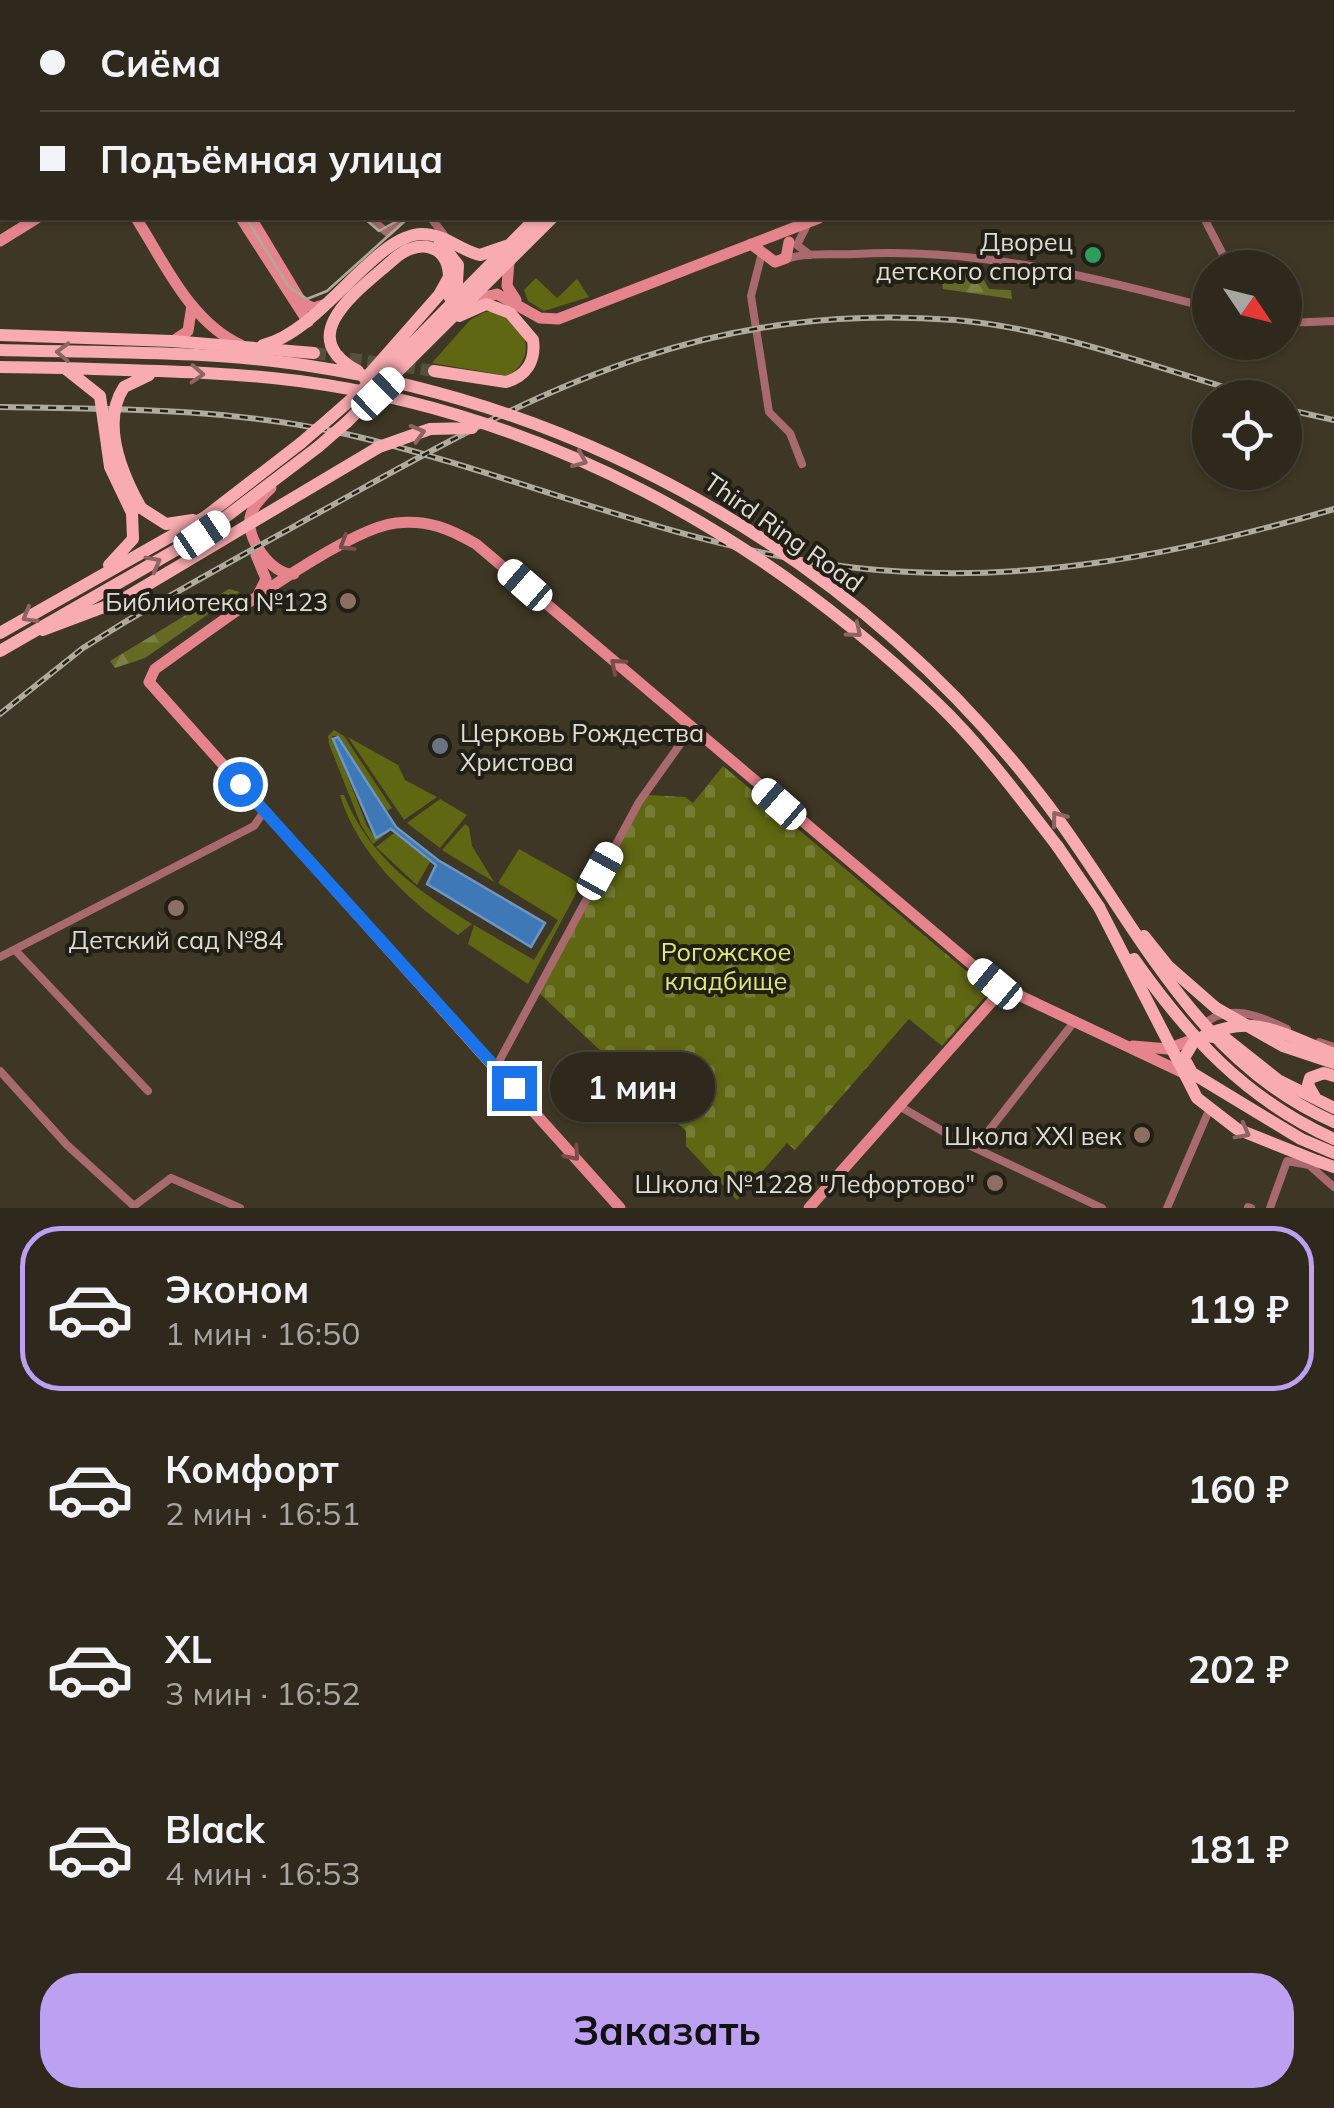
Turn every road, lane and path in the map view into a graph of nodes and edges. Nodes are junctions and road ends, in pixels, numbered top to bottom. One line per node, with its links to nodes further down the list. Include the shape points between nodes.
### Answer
1 (31, 220): 16 (street)
2 (137, 220): 27 (street)
3 (242, 220): 30 (street)
4 (252, 220): 24 (street, via 306,306)
5 (372, 220): 6 (street, via 388,233)
6 (402, 220)
7 (432, 220): 15 (street)
8 (534, 220): 20 (main road)
9 (550, 220): 20 (main road)
10 (814, 220): 17 (street)
11 (815, 220): 13 (street)
12 (1205, 220): 19 (street)
13 (806, 227): 18 (street); 21 (street, via 797,245)
14 (424, 234): 15 (main road); 24 (main road, via 386,249); 32 (main road, via 452,252 459,273)
15 (448, 240): 20 (main road, via 480,256)
16 (0, 241)
17 (763, 244): 18 (street); 22 (street); 23 (street); 25 (street, via 558,319 540,318)
18 (792, 248): 21 (street); 22 (street)
19 (1221, 250)
20 (510, 252): 25 (street, via 506,278); 28 (main road); 32 (main road)
21 (814, 256): 26 (street, via 990,258)
22 (779, 261): 23 (street)
23 (758, 274): 45 (street, via 751,296 769,412 790,433)
24 (336, 298): 30 (main road)
25 (519, 303): 28 (street, via 490,293)
26 (1192, 303)
27 (192, 305): 34 (street, via 188,332); 35 (street, via 223,336)
28 (464, 305): 32 (main road)
29 (1334, 321): 31 (street)
30 (308, 322): 35 (main road)
31 (1302, 322)
32 (436, 326): 40 (main road, via 492,304 530,334 534,356 506,382); 43 (main road); 46 (main road, bridge, via 347,422)
33 (0, 335): 34 (main road)
34 (172, 341): 35 (main road)
35 (248, 347): 37 (main road)
36 (0, 350): 42 (main road, Third Ring Road, one-way to 36, bridge, via 251,360)
37 (314, 352)
38 (0, 368): 39 (main road, Third Ring Road)
39 (64, 368): 41 (main road, Third Ring Road, bridge); 47 (main road, bridge, via 100,396 110,467)
40 (434, 371)
41 (160, 372): 44 (main road, Third Ring Road, one-way to 44, bridge, via 344,389); 47 (main road, bridge, via 124,387 114,410 119,463)
42 (369, 376): 43 (main road, bridge, via 337,356 330,331 342,307 394,259 413,245 432,247 447,262 446,286); 57 (main road, Third Ring Road, one-way to 42, bridge, via 1024,774 953,692 821,579 732,518 583,441 464,399)
43 (330, 418): 48 (main road, bridge)
44 (520, 437): 54 (main road, one-way to 44, bridge, via 120,601 407,435 452,426); 58 (main road, Third Ring Road, one-way to 58, bridge, via 639,486 805,590 950,717 999,770)
45 (802, 464)
46 (274, 485): 49 (main road); 50 (street, via 251,513 250,526 268,563 288,576)
47 (136, 511): 48 (main road, via 166,524); 51 (main road, via 128,548)
48 (205, 517): 51 (main road)
49 (202, 535): 52 (street, via 224,527 242,531 265,574); 54 (main road, one-way to 49)
50 (298, 573): 52 (street); 55 (street, one-way to 50, via 487,552 450,528 385,525)
51 (88, 582): 53 (main road, one-way to 53)
52 (254, 600): 56 (street, via 154,669 149,682)
53 (0, 633)
54 (4, 648)
55 (690, 728): 61 (street); 67 (street, via 624,827)
56 (265, 810): 59 (street, via 254,826); 67 (street)
57 (1113, 899): 66 (main road, bridge, via 1168,966 1216,1008 1283,1046); 76 (main road, Third Ring Road, bridge, via 1222,1048 1264,1083)
58 (1099, 907): 77 (main road, Third Ring Road, bridge, via 1170,1011 1210,1056 1274,1108); 80 (main road, one-way to 80, bridge, via 1196,1098 1237,1129)
59 (14, 950): 60 (street); 71 (street)
60 (0, 957)
61 (1004, 989): 62 (street); 73 (street)
62 (1074, 1022): 64 (street); 78 (street)
63 (1200, 1037): 64 (street, via 1168,1049); 65 (main road, via 1250,1024); 70 (main road, via 1184,1062); 72 (main road, via 1224,1038)
64 (1124, 1044): 70 (street)
65 (1334, 1050)
66 (1334, 1063)
67 (496, 1067): 83 (street, one-way to 83)
68 (0, 1072): 82 (street, via 134,1206 171,1178)
69 (1334, 1076): 72 (main road, via 1310,1078)
70 (1204, 1080): 79 (main road)
71 (148, 1091)
72 (1318, 1100): 74 (main road)
73 (900, 1106): 78 (street); 84 (street)
74 (1334, 1108)
75 (1207, 1115): 86 (street)
76 (1334, 1122)
77 (1334, 1139)
78 (976, 1147): 85 (street)
79 (1334, 1153)
80 (1334, 1166)
81 (1334, 1188): 87 (street, via 1309,1165 1288,1160)
82 (240, 1208)
83 (620, 1208)
84 (809, 1208)
85 (1102, 1208)
86 (1167, 1208)
87 (1270, 1208)

